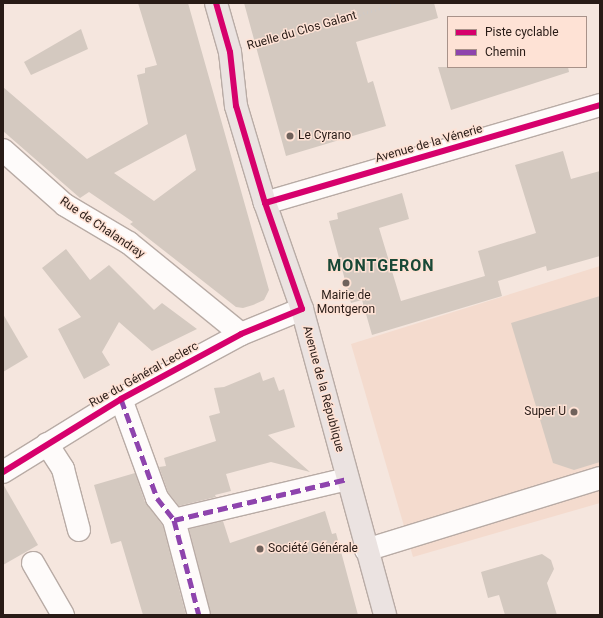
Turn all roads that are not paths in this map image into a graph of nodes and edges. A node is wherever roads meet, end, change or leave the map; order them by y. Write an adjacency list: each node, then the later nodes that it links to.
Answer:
1 (216, 3): 4 (main road, Avenue de la République)
2 (600, 105): 4 (street, Avenue de la Vénerie)
3 (3, 150): 6 (street, Rue de Chalandray)
4 (265, 202): 5 (main road, Avenue de la République)
5 (302, 309): 6 (street, Rue du Général Leclerc); 11 (main road, Avenue de la République)
6 (241, 334): 7 (street, Rue du Général Leclerc)
7 (121, 399): 8 (street, Rue du Général Leclerc); 12 (street)
8 (47, 444): 9 (street, Rue du Général Leclerc); 13 (street)
9 (3, 472)
10 (600, 478): 14 (street)
11 (347, 479): 12 (street); 14 (main road, Avenue de la République)
12 (174, 520): 17 (street)
13 (79, 530)
14 (366, 550): 18 (main road, Avenue de la République)
15 (33, 563): 16 (street)
16 (62, 615)
17 (199, 615)
18 (385, 615)

